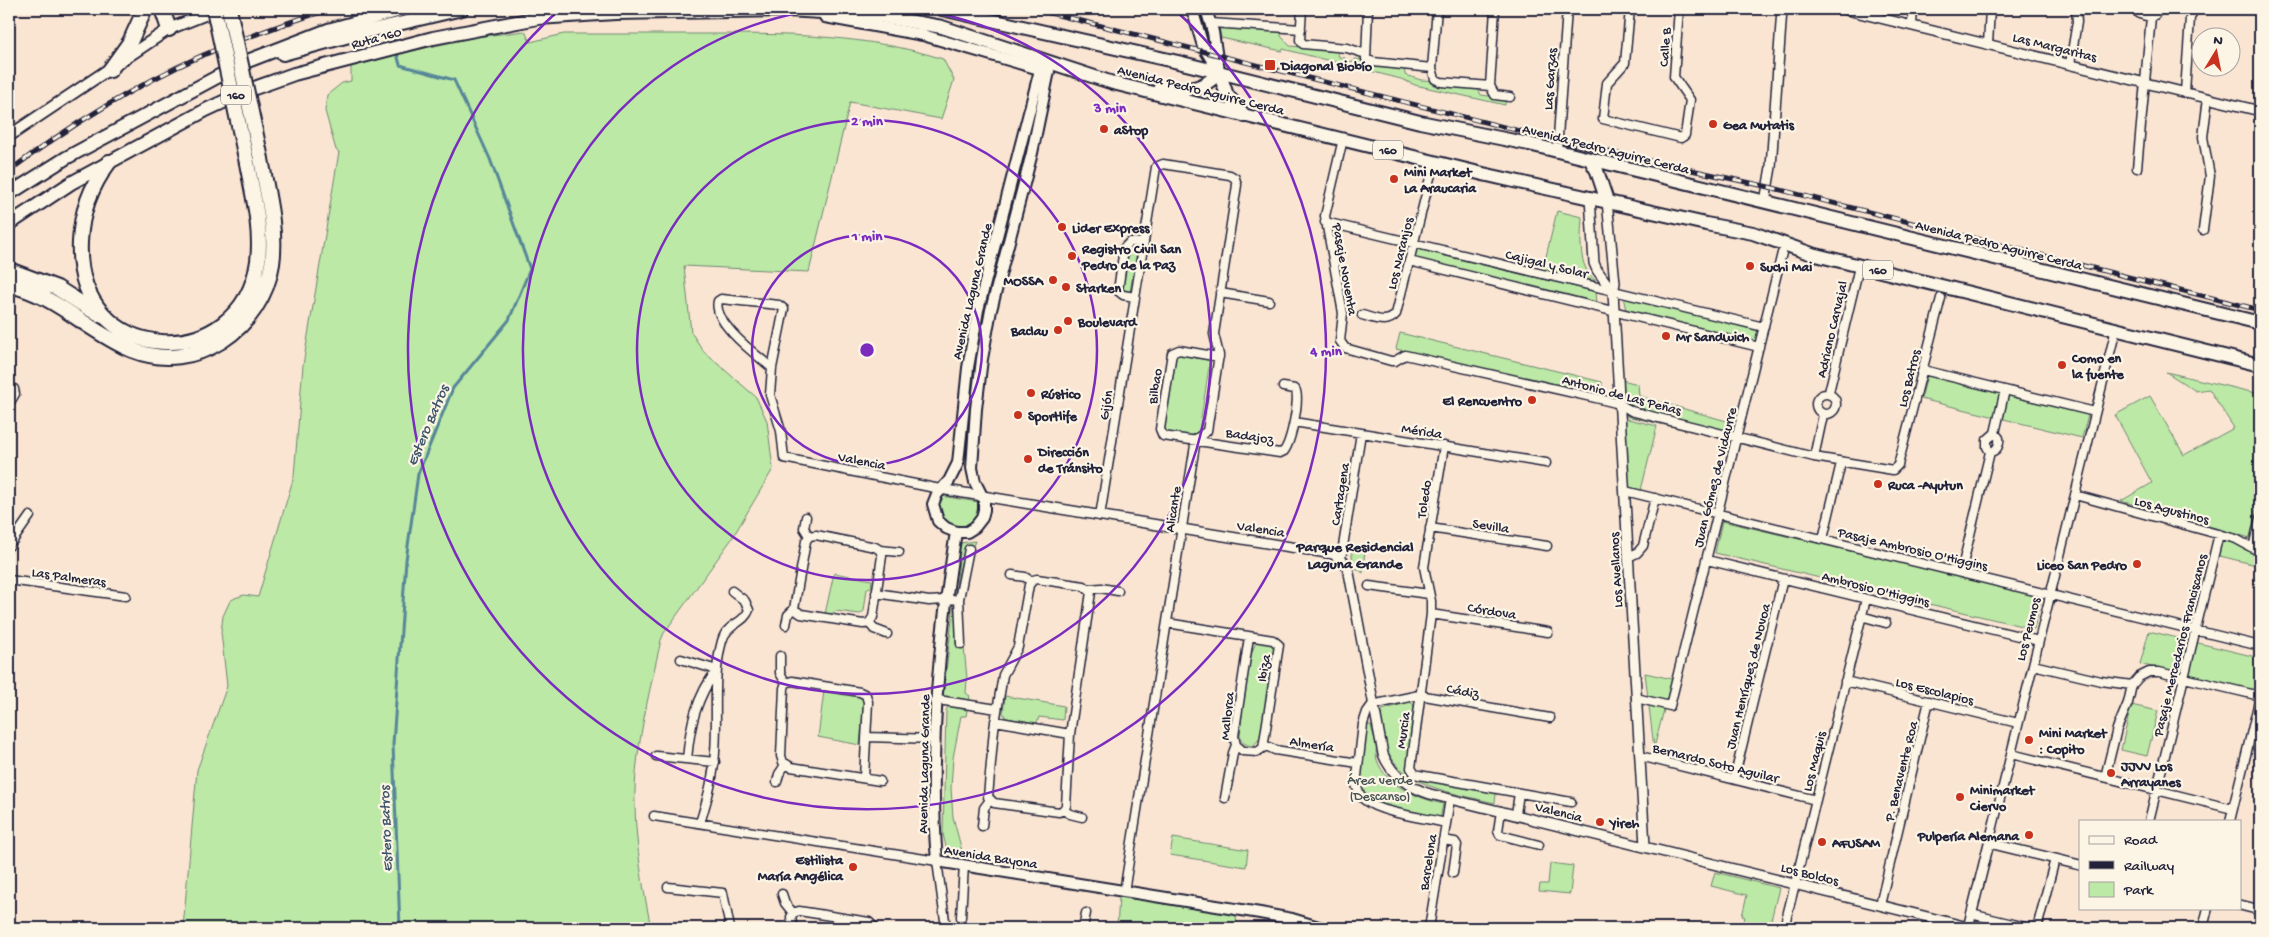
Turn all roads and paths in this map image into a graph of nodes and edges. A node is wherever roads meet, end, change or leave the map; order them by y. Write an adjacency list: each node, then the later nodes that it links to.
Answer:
1 (145, 9): 37 (highway)
2 (162, 9): 30 (highway)
3 (214, 9): 78 (highway, bridge)
4 (221, 9): 30 (main road)
5 (229, 9): 69 (highway, bridge)
6 (401, 9): 41 (highway, Ruta 160 / 160)
7 (462, 9): 41 (highway, Ruta 160 / 160)
8 (787, 9): 35 (highway, Avenida Pedro Aguirre Cerda / 160); 38 (main road, Avenida Pedro Aguirre Cerda); 52 (highway, Ruta 160 / 160)
9 (942, 9): 39 (highway, Avenida Pedro Aguirre Cerda)
10 (1192, 9): 39 (main road)
11 (1206, 9): 28 (main road)
12 (1302, 9): 31 (street)
13 (1368, 9): 33 (street)
14 (1437, 9): 36 (street)
15 (1496, 9): 42 (street)
16 (1567, 9): 50 (street, Las Garzas)
17 (1630, 9): 18 (street, Calle B)
18 (1679, 9)
19 (1782, 9): 59 (street)
20 (1843, 9): 29 (street, Las Margaritas)
21 (1913, 9): 29 (street)
22 (1990, 9): 32 (street)
23 (2076, 9): 34 (street)
24 (2135, 9): 27 (street)
25 (2158, 9): 27 (street)
26 (2194, 9): 43 (street)
27 (2151, 17): 40 (street)
28 (1211, 23): 31 (street); 39 (main road)
29 (1912, 26): 32 (street, Las Margaritas)
30 (169, 29): 37 (main road)
31 (1301, 29): 33 (street)
32 (1988, 44): 34 (street, Las Margaritas)
33 (1366, 54): 36 (street)
34 (2070, 64): 40 (street, Las Margaritas)
35 (1066, 68): 38 (main road, Avenida Pedro Aguirre Cerda); 39 (highway); 47 (highway, Avenida Pedro Aguirre Cerda / 160)
36 (1432, 68): 42 (street)
37 (110, 70): 48 (main road)
38 (1044, 70): 106 (main road, Avenida Laguna Grande); 109 (main road, Avenida Laguna Grande)
39 (1219, 72): 47 (highway); 50 (highway, Avenida Pedro Aguirre Cerda)
40 (2144, 82): 43 (street, Las Margaritas); 55 (street)
41 (205, 84): 56 (highway, Ruta 160 / 160)
42 (1490, 86): 44 (street)
43 (2185, 92): 45 (street, Las Margaritas)
44 (1510, 97)
45 (2208, 98): 46 (street, Las Margaritas); 62 (street)
46 (2260, 111)
47 (1245, 116): 49 (highway, Avenida Pedro Aguirre Cerda / 160)
48 (9, 136)
49 (1344, 139): 53 (highway, Avenida Pedro Aguirre Cerda / 160); 60 (street, Pasaje Noventa)
50 (1557, 151): 51 (highway, Avenida Pedro Aguirre Cerda)
51 (1590, 159): 58 (highway); 59 (highway, Avenida Pedro Aguirre Cerda)
52 (109, 162): 61 (highway, Ruta 160 / 160); 78 (highway)
53 (1434, 162): 57 (highway, Avenida Pedro Aguirre Cerda / 160); 64 (street, Los Naranjos)
54 (1195, 168): 63 (street, Gijón); 71 (street, Alicante)
55 (2137, 168)
56 (9, 194)
57 (1590, 197): 58 (highway, Avenida Pedro Aguirre Cerda / 160); 70 (street)
58 (1607, 201): 70 (street, Los Avellanos); 84 (highway, Avenida Pedro Aguirre Cerda / 160)
59 (1765, 202): 77 (highway, Avenida Pedro Aguirre Cerda)
60 (1325, 222): 64 (street, Cajigal y Solar); 81 (street, Pasaje Noventa)
61 (9, 224)
62 (2203, 230)
63 (1143, 243): 72 (street, Gijón); 72 (street)
64 (1414, 243): 66 (street, Los Naranjos); 70 (street, Cajigal y Solar)
65 (1782, 253): 79 (street, Juan Gómez de Vidaurre)
66 (1409, 262): 75 (street); 76 (street, Los Naranjos)
67 (9, 270): 78 (highway)
68 (1858, 271): 90 (street, Adriano Carvajal)
69 (9, 285)
70 (1613, 292): 75 (street, Los Avellanos); 79 (street, Cajigal y Solar)
71 (1220, 293): 74 (street); 83 (street, Alicante)
72 (1135, 298): 114 (street, Gijón)
73 (1941, 298): 86 (street, Los Batros)
74 (1269, 301)
75 (1614, 312): 82 (street); 92 (street, Los Avellanos)
76 (1362, 315)
77 (2260, 323)
78 (115, 326)
79 (1764, 328): 82 (street, Juan Gómez de Vidaurre)
80 (2114, 337): 93 (street, Los Peumos)
81 (1341, 344): 92 (street, Antonio de Las Peñas)
82 (1759, 346): 98 (street, Juan Gómez de Vidaurre)
83 (1219, 357): 99 (street, Alicante); 99 (street, Bilbao)
84 (2260, 365)
85 (772, 368): 85 (street); 106 (street, Valencia)
86 (1923, 370): 89 (street); 105 (street, Los Batros)
87 (9, 386): 91 (street)
88 (1283, 387): 95 (street, Badajoz)
89 (2005, 390): 93 (street); 97 (street)
90 (1829, 392): 94 (street, Adriano Carvajal); 94 (street, Adriano Carvajal)
91 (9, 404)
92 (1620, 404): 98 (street, Antonio de Las Peñas); 107 (street, Los Avellanos)
93 (2095, 412): 108 (street, Los Peumos)
94 (1824, 415): 102 (street, Adriano Carvajal)
95 (1294, 422): 96 (street, Mérida); 99 (street, Badajoz)
96 (1361, 433): 100 (street, Mérida); 129 (street, Cartagena)
97 (1995, 433): 101 (street); 101 (street)
98 (1737, 438): 102 (street, Antonio de Las Peñas); 111 (street, Juan Gómez de Vidaurre)
99 (1196, 439): 117 (street, Alicante)
100 (1444, 446): 103 (street, Mérida); 116 (street, Toledo)
101 (1990, 452): 131 (street)
102 (1814, 457): 104 (street, Antonio de Las Peñas)
103 (1546, 463)
104 (1841, 463): 105 (street, Antonio de Las Peñas); 121 (street)
105 (1898, 465)
106 (940, 489): 109 (street, Valencia); 118 (main road, Avenida Laguna Grande)
107 (1625, 491): 110 (street, Pasaje Ambrosio O'Higgins); 128 (street, Los Avellanos)
108 (2075, 495): 119 (street, Los Agustinos); 142 (street, Los Peumos)
109 (982, 497): 114 (street, Valencia); 118 (main road, Avenida Laguna Grande)
110 (1654, 498): 111 (street, Pasaje Ambrosio O'Higgins); 128 (street)
111 (1718, 514): 121 (street, Pasaje Ambrosio O'Higgins); 130 (street, Juan Gómez de Vidaurre)
112 (30, 516): 122 (street)
113 (806, 516): 120 (street)
114 (1100, 516): 117 (street, Valencia)
115 (2260, 518): 126 (street)
116 (1430, 528): 123 (street, Sevilla); 141 (street, Toledo)
117 (1181, 529): 129 (street, Valencia); 151 (street, Alicante)
118 (956, 532): 146 (main road, Avenida Laguna Grande)
119 (2219, 534): 126 (street, Los Agustinos); 154 (street, Pasaje Mercedarios Franciscanos)
120 (809, 536): 125 (street); 147 (street)
121 (1823, 539): 131 (street, Pasaje Ambrosio O'Higgins)
122 (9, 546)
123 (1547, 546)
124 (969, 549): 144 (street)
125 (880, 550): 127 (street); 140 (street)
126 (2257, 550)
127 (899, 552)
128 (1628, 556): 171 (street, Los Avellanos)
129 (1341, 559): 174 (street, Valencia)
130 (1707, 560): 133 (street, Ambrosio O'Higgins); 171 (street, Juan Gómez de Vidaurre)
131 (1961, 572): 142 (street, Pasaje Ambrosio O'Higgins)
132 (1012, 575): 135 (street)
133 (1784, 579): 145 (street, Ambrosio O'Higgins); 193 (street, Juan Henríquez de Novoa)
134 (9, 581): 143 (street, Las Palmeras)
135 (1031, 581): 137 (street); 175 (street)
136 (1369, 586): 141 (street)
137 (1090, 589): 139 (street); 179 (street)
138 (732, 591): 164 (street)
139 (1118, 591)
140 (876, 593): 146 (street); 150 (street)
141 (1429, 594): 148 (street, Toledo)
142 (2050, 594): 154 (street, Pasaje Ambrosio O'Higgins); 158 (street, Los Peumos)
143 (126, 596)
144 (959, 599): 146 (street); 159 (street)
145 (1866, 599): 149 (street, Los Maquis); 158 (street, Ambrosio O'Higgins)
146 (946, 600): 172 (main road, Avenida Laguna Grande)
147 (794, 609): 150 (street); 153 (street)
148 (1432, 614): 155 (street, Córdova); 169 (street, Murcia)
149 (1861, 616): 152 (street); 166 (street, Los Maquis)
150 (869, 623): 156 (street)
151 (1166, 623): 157 (street, Ibiza); 225 (street, Alicante)
152 (1886, 623)
153 (786, 625)
154 (2196, 630): 160 (street); 165 (street, Pasaje Mercedarios Franciscanos)
155 (1548, 632)
156 (887, 634)
157 (1249, 636): 182 (street, Ibiza); 183 (street, Mallorca)
158 (2039, 642): 163 (street, Los Peumos)
159 (961, 644)
160 (2260, 646)
161 (780, 656): 167 (street)
162 (681, 659): 164 (street)
163 (2033, 665): 168 (street); 178 (street, Los Peumos)
164 (717, 670): 187 (street); 188 (street)
165 (2184, 677): 168 (street); 170 (street); 196 (street, Pasaje Mercedarios Franciscanos)
166 (1846, 681): 173 (street, Los Escolapios); 201 (street, Los Maquis)
167 (786, 683): 180 (street); 190 (street)
168 (2132, 685): 191 (street)
169 (1419, 694): 174 (street, Cádiz); 176 (street, Cádiz); 197 (street, Murcia)
170 (2260, 696): 203 (street)
171 (1636, 698): 186 (street, Los Avellanos)
172 (938, 700): 175 (street); 181 (main road, Avenida Laguna Grande)
173 (1929, 702): 178 (street, Los Escolapios); 227 (street, P. Benavente Roa)
174 (1372, 706): 189 (street); 199 (street, Valencia)
175 (997, 708): 177 (street)
176 (1550, 718)
177 (995, 721): 179 (street); 200 (street)
178 (2018, 723): 184 (street, Los Peumos)
179 (1070, 734): 204 (street)
180 (866, 736): 181 (street); 192 (street)
181 (935, 740): 219 (main road, Avenida Laguna Grande)
182 (1264, 745): 183 (street); 189 (street, Almería)
183 (1236, 746): 198 (street, Mallorca)
184 (2011, 754): 191 (street); 215 (street, Los Peumos)
185 (656, 756): 187 (street)
186 (1640, 756): 193 (street, Bernardo Soto Aguilar); 217 (street, Los Avellanos)
187 (687, 759): 188 (street)
188 (715, 762): 211 (street)
189 (1358, 763): 212 (street)
190 (785, 765): 192 (street); 195 (street)
191 (2104, 777): 196 (street)
192 (864, 778): 194 (street)
193 (1734, 780): 201 (street, Bernardo Soto Aguilar)
194 (880, 781)
195 (777, 782)
196 (2156, 790): 203 (street); 209 (street, Pasaje Mercedarios Franciscanos)
197 (1519, 793): 202 (street, Murcia); 206 (street)
198 (1225, 798)
199 (1450, 799): 205 (street, Valencia); 212 (street, Barcelona)
200 (990, 800): 204 (street); 213 (street)
201 (1816, 800): 223 (street, Los Maquis)
202 (1571, 802)
203 (2233, 809): 210 (street)
204 (1063, 810): 208 (street)
205 (1501, 811): 206 (street, Valencia); 216 (street)
206 (1516, 814): 217 (street, Valencia)
207 (654, 816): 211 (street, Avenida Bayona)
208 (1082, 817)
209 (2149, 820)
210 (2230, 820)
211 (700, 823): 219 (street, Avenida Bayona)
212 (1446, 823): 214 (street, Barcelona)
213 (982, 826)
214 (1443, 840): 222 (street); 241 (street, Barcelona)
215 (1989, 843): 218 (street); 233 (street, Los Peumos)
216 (1539, 845)
217 (1645, 846): 223 (street, Los Boldos)
218 (2055, 859): 221 (street); 245 (street)
219 (937, 861): 220 (main road, Avenida Bayona); 238 (street, Avenida Laguna Grande)
220 (964, 865): 225 (main road, Avenida Bayona); 234 (street)
221 (2079, 865)
222 (1453, 873)
223 (1796, 884): 227 (street, Los Boldos); 242 (street, Los Maquis)
224 (668, 887): 235 (street)
225 (1124, 892): 240 (main road, Avenida Bayona)
226 (782, 894): 231 (street)
227 (1880, 905): 243 (street, Los Boldos)
228 (2242, 906): 230 (street)
229 (2208, 910): 246 (street)
230 (2260, 910)
231 (793, 913): 236 (street); 237 (street)
232 (1086, 913): 239 (street)
233 (1971, 914): 243 (street, Los Peumos); 244 (street)
234 (961, 917)
235 (730, 928)
236 (793, 928)
237 (875, 928)
238 (946, 928)
239 (1083, 928)
240 (1322, 928)
241 (1428, 928)
242 (1784, 928)
243 (1968, 928)
244 (2029, 928)
245 (2037, 928)
246 (2203, 928)

